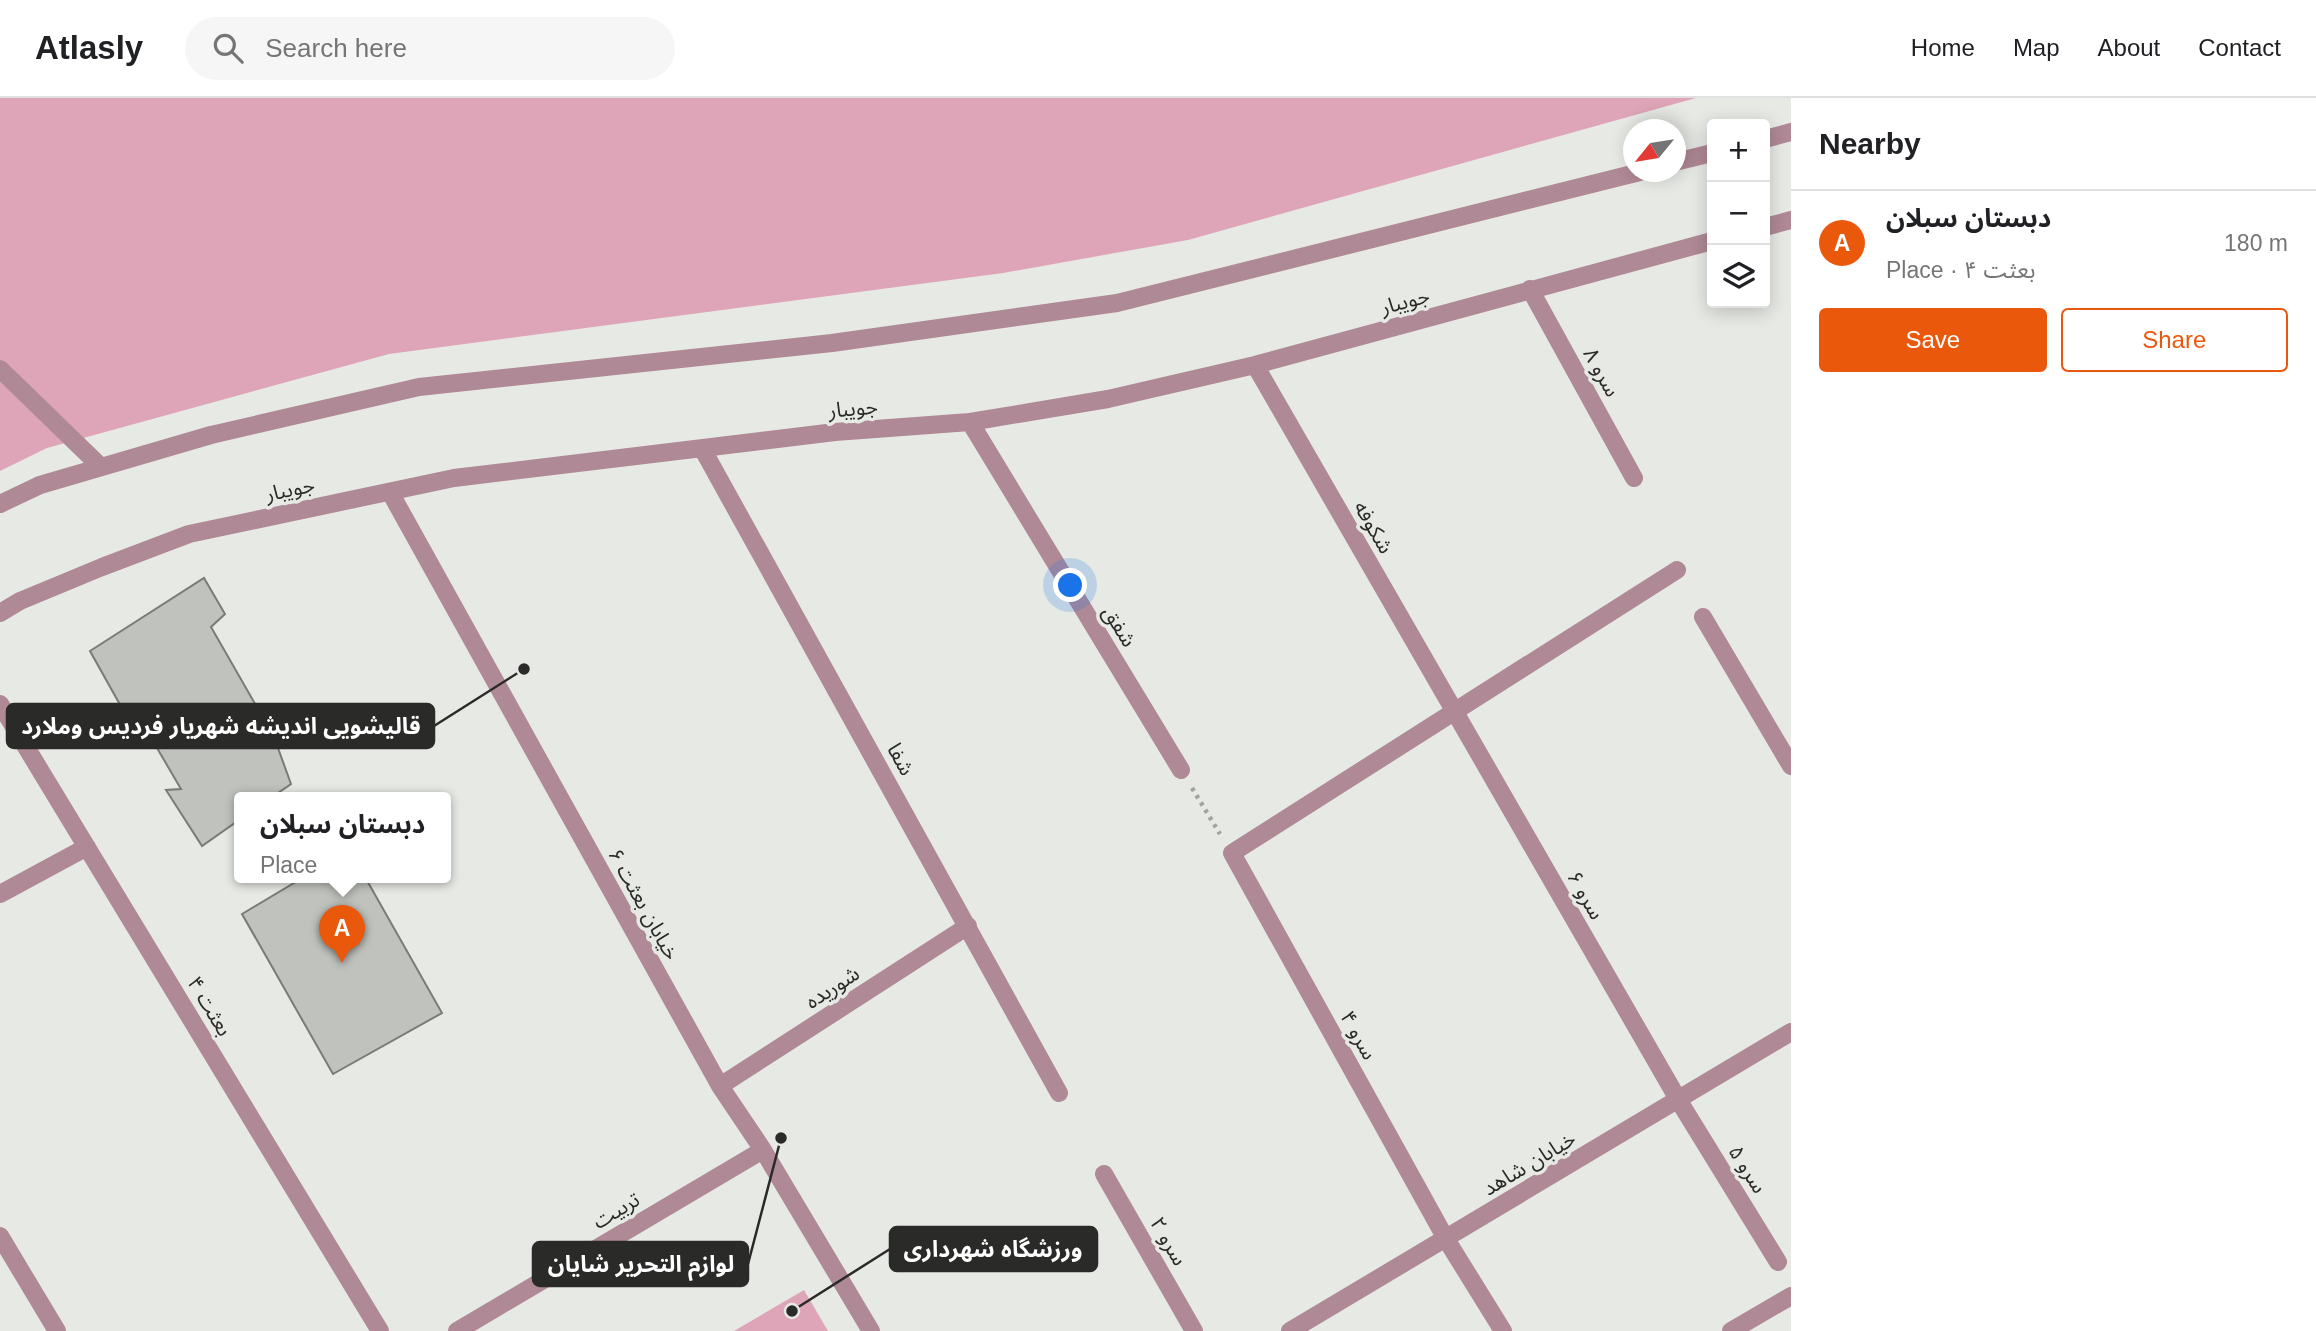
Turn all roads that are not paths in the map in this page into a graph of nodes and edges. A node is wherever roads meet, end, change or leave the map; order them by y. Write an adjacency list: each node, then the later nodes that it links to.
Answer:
1 (1791, 132): 2 (street)
2 (1770, 138)
3 (1707, 154): 4 (street)
4 (1686, 159)
5 (1623, 176): 14 (street)
6 (1789, 223): 7 (street)
7 (1770, 226)
8 (1707, 242): 9 (street, جویبار)
9 (1530, 289): 10 (street, جویبار); 15 (street, سرو ۸)
10 (1255, 365): 12 (street, جویبار); 22 (street, شکوفه)
11 (0, 369): 14 (street)
12 (970, 422): 13 (street, جویبار); 24 (street, شفق)
13 (702, 448): 16 (street, جویبار); 27 (street, شفا)
14 (101, 467): 17 (street)
15 (1634, 478)
16 (390, 492): 19 (street, جویبار); 29 (street, خیابان بعثت ۶)
17 (0, 504)
18 (1676, 570): 22 (street)
19 (0, 612)
20 (1703, 617): 23 (street)
21 (0, 704): 25 (street, بعثت ۴)
22 (1455, 712): 31 (street, سرو ۶); 35 (street, سرو ۴)
23 (1791, 766)
24 (1181, 770)
25 (87, 847): 26 (street); 39 (street, بعثت ۴)
26 (0, 894)
27 (968, 926): 29 (street, شوریده); 30 (street, شفا)
28 (1791, 1032): 31 (street, خیابان شاهد)
29 (720, 1086): 32 (street, خیابان بعثت ۶)
30 (1059, 1093)
31 (1679, 1101): 35 (street, خیابان شاهد); 36 (street, سرو ۵)
32 (763, 1150): 40 (street, تربیت); 41 (street, خیابان بعثت ۶)
33 (1104, 1174): 42 (street, سرو ۲)
34 (0, 1236): 38 (street)
35 (1446, 1239): 43 (street, خیابان شاهد); 44 (street, سرو ۴)
36 (1778, 1262)
37 (1791, 1296): 45 (street)
38 (57, 1331)
39 (380, 1331)
40 (457, 1331)
41 (871, 1331)
42 (1194, 1331)
43 (1290, 1331)
44 (1503, 1331)
45 (1731, 1331)

